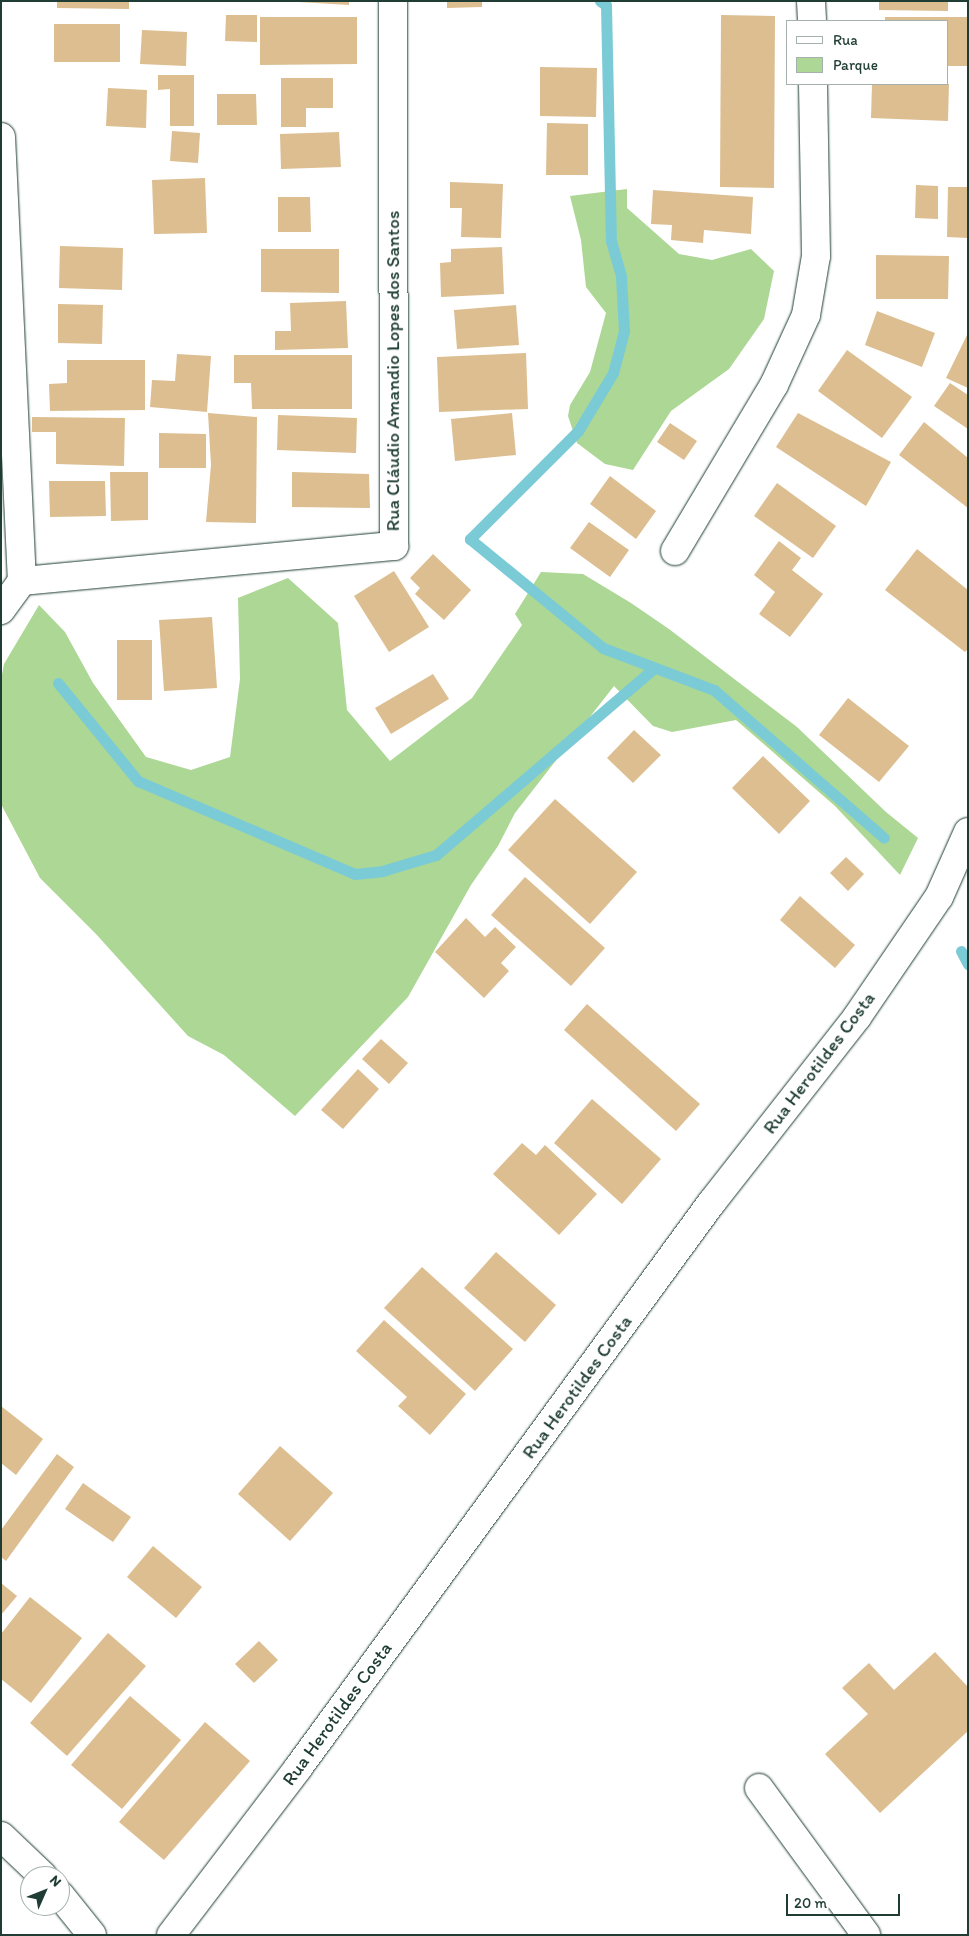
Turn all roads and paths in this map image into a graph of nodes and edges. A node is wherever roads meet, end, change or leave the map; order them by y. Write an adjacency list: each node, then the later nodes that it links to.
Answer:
1 (393, 1): 7 (street, Rua Cláudio Amandio Lopes dos Santos)
2 (811, 1): 3 (street)
3 (812, 20)
4 (813, 85): 6 (street)
5 (1, 137): 7 (street)
6 (675, 551)
7 (22, 581): 8 (street)
8 (1, 610)
9 (968, 832): 15 (street, Rua Herotildes Costa)
10 (759, 1788): 16 (street)
11 (1, 1836): 12 (street)
12 (32, 1866)
13 (70, 1908): 14 (street)
14 (92, 1935)
15 (171, 1935)
16 (866, 1935)

